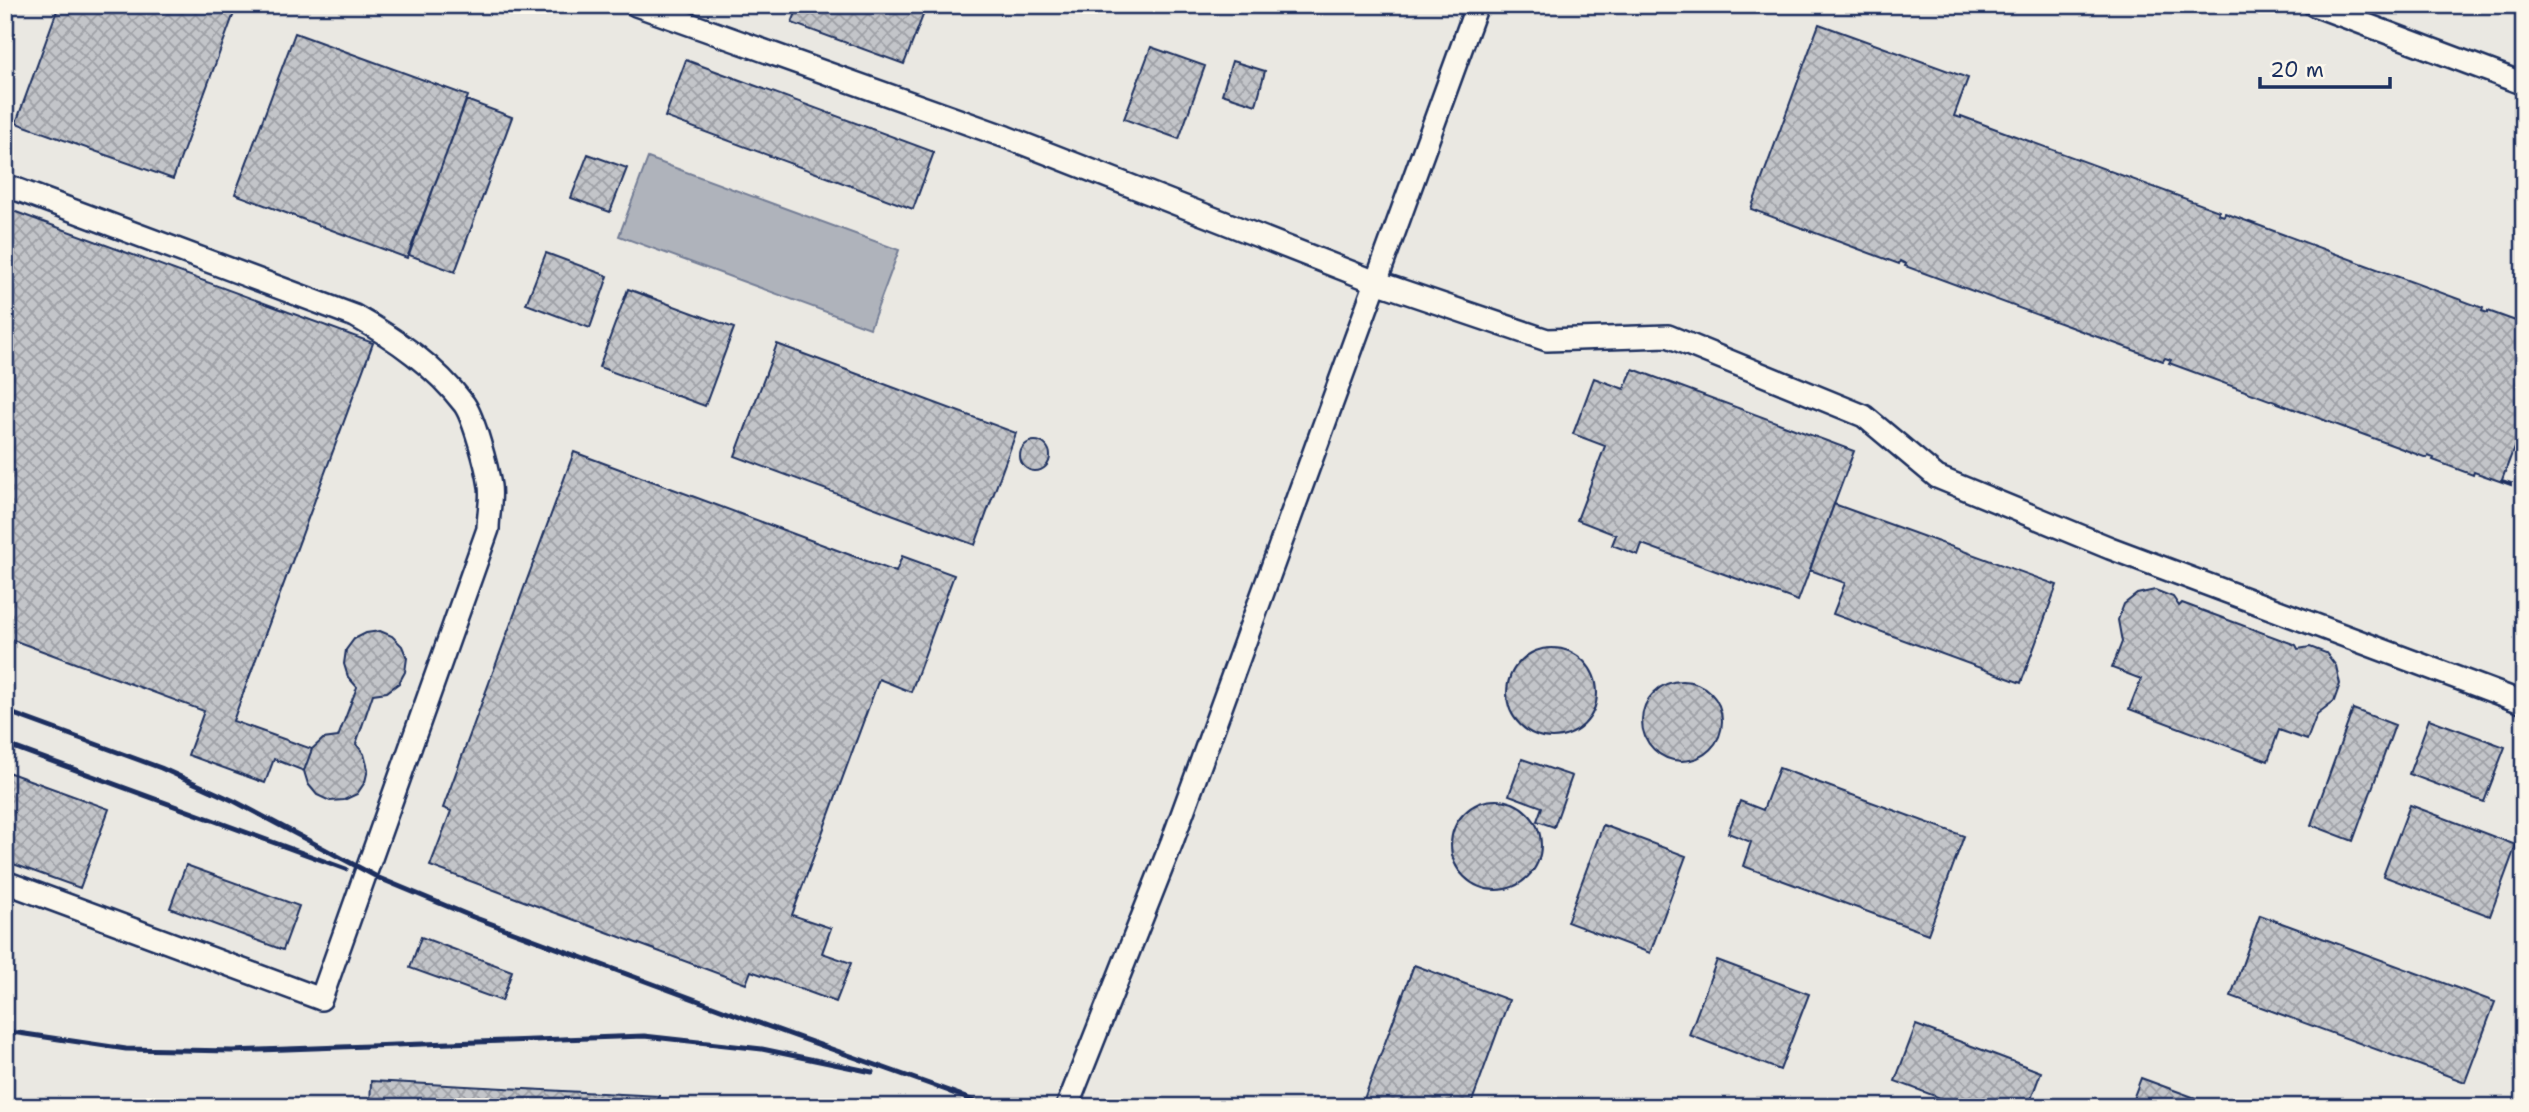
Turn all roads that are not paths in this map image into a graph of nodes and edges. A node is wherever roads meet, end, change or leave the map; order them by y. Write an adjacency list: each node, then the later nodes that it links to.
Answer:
1 (636, 5): 6 (lane)
2 (1477, 5): 6 (lane)
3 (2314, 5): 4 (lane)
4 (2524, 84)
5 (5, 185): 8 (lane)
6 (1376, 282): 7 (lane); 9 (lane)
7 (2524, 703)
8 (5, 882)
9 (1067, 1107)

